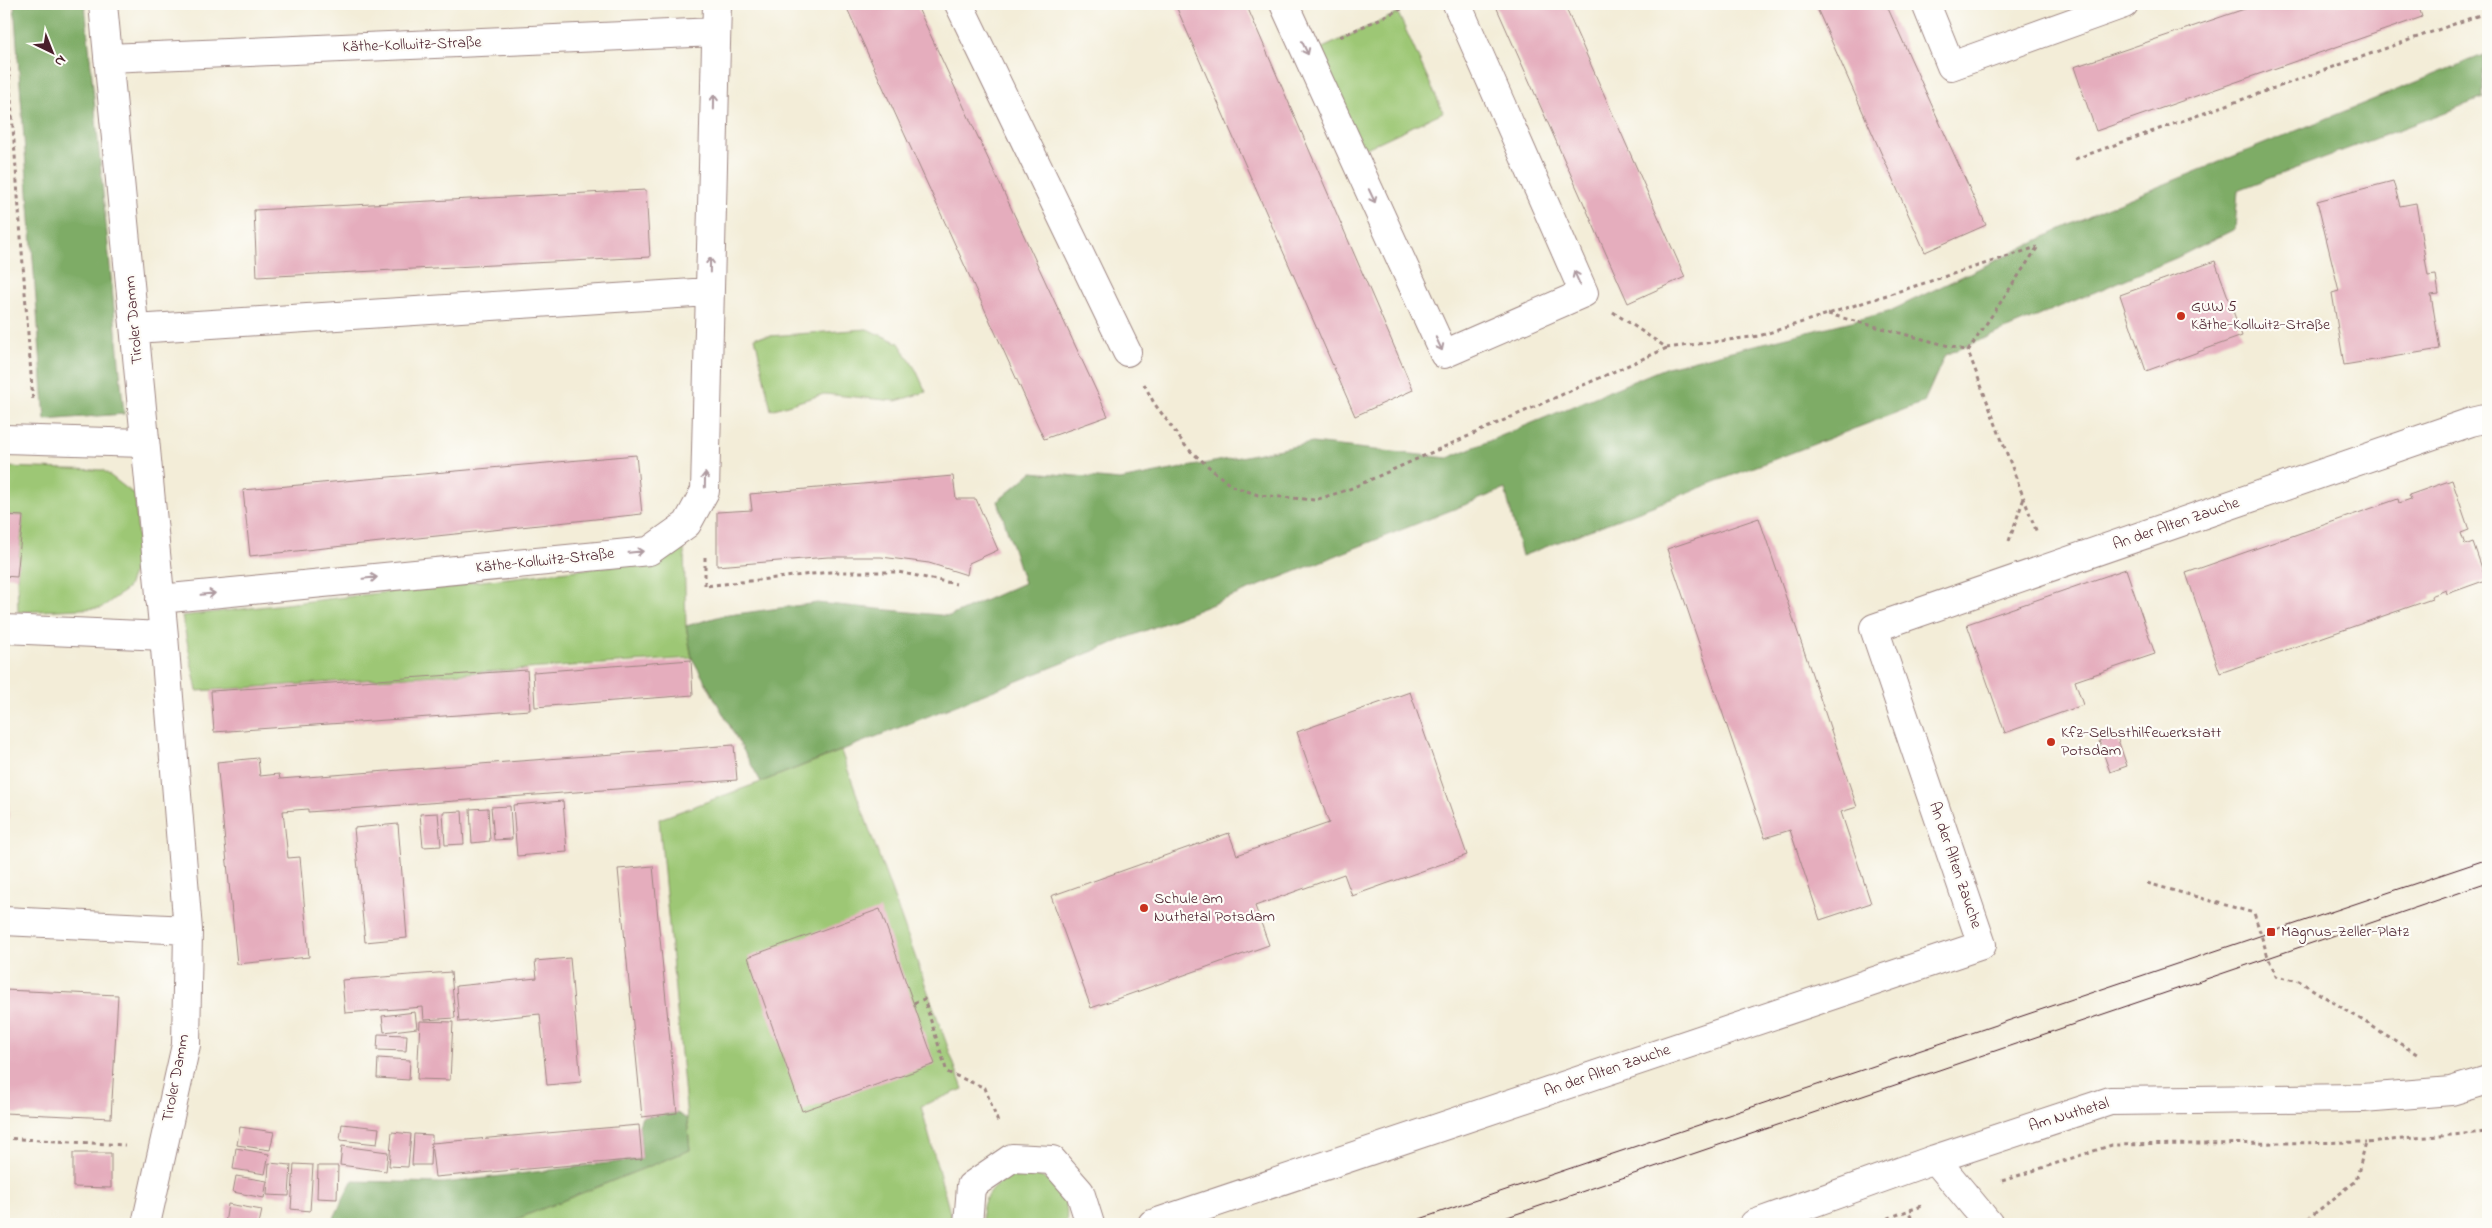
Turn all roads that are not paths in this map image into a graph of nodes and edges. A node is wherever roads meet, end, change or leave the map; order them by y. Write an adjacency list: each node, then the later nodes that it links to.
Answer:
1 (103, 4): 9 (street, Tiroler Damm)
2 (717, 4): 8 (street, Käthe-Kollwitz-Straße)
3 (959, 4): 12 (street)
4 (1284, 4): 5 (street, one-way to 5)
5 (1457, 4)
6 (1926, 4): 7 (street)
7 (2124, 4)
8 (716, 32): 9 (street, Käthe-Kollwitz-Straße); 10 (street, Käthe-Kollwitz-Straße, one-way to 8)
9 (108, 58): 11 (street, Tiroler Damm)
10 (709, 292): 11 (street); 16 (street, Käthe-Kollwitz-Straße, one-way to 10)
11 (135, 329): 15 (street, Tiroler Damm)
12 (1127, 352)
13 (2488, 418): 26 (street, An der Alten Zauche)
14 (4, 439): 15 (street)
15 (144, 443): 16 (street, Tiroler Damm)
16 (160, 599): 18 (street, Tiroler Damm)
17 (4, 628): 18 (street)
18 (164, 636): 20 (street, Tiroler Damm)
19 (4, 920): 20 (street)
20 (188, 930): 23 (street, Tiroler Damm)
21 (2488, 1080): 22 (street, Am Nuthetal)
22 (1935, 1159): 27 (street, Am Nuthetal); 28 (street)
23 (146, 1224)
24 (968, 1224): 25 (street)
25 (1090, 1224)
26 (1152, 1224)
27 (1754, 1224)
28 (1989, 1224)

